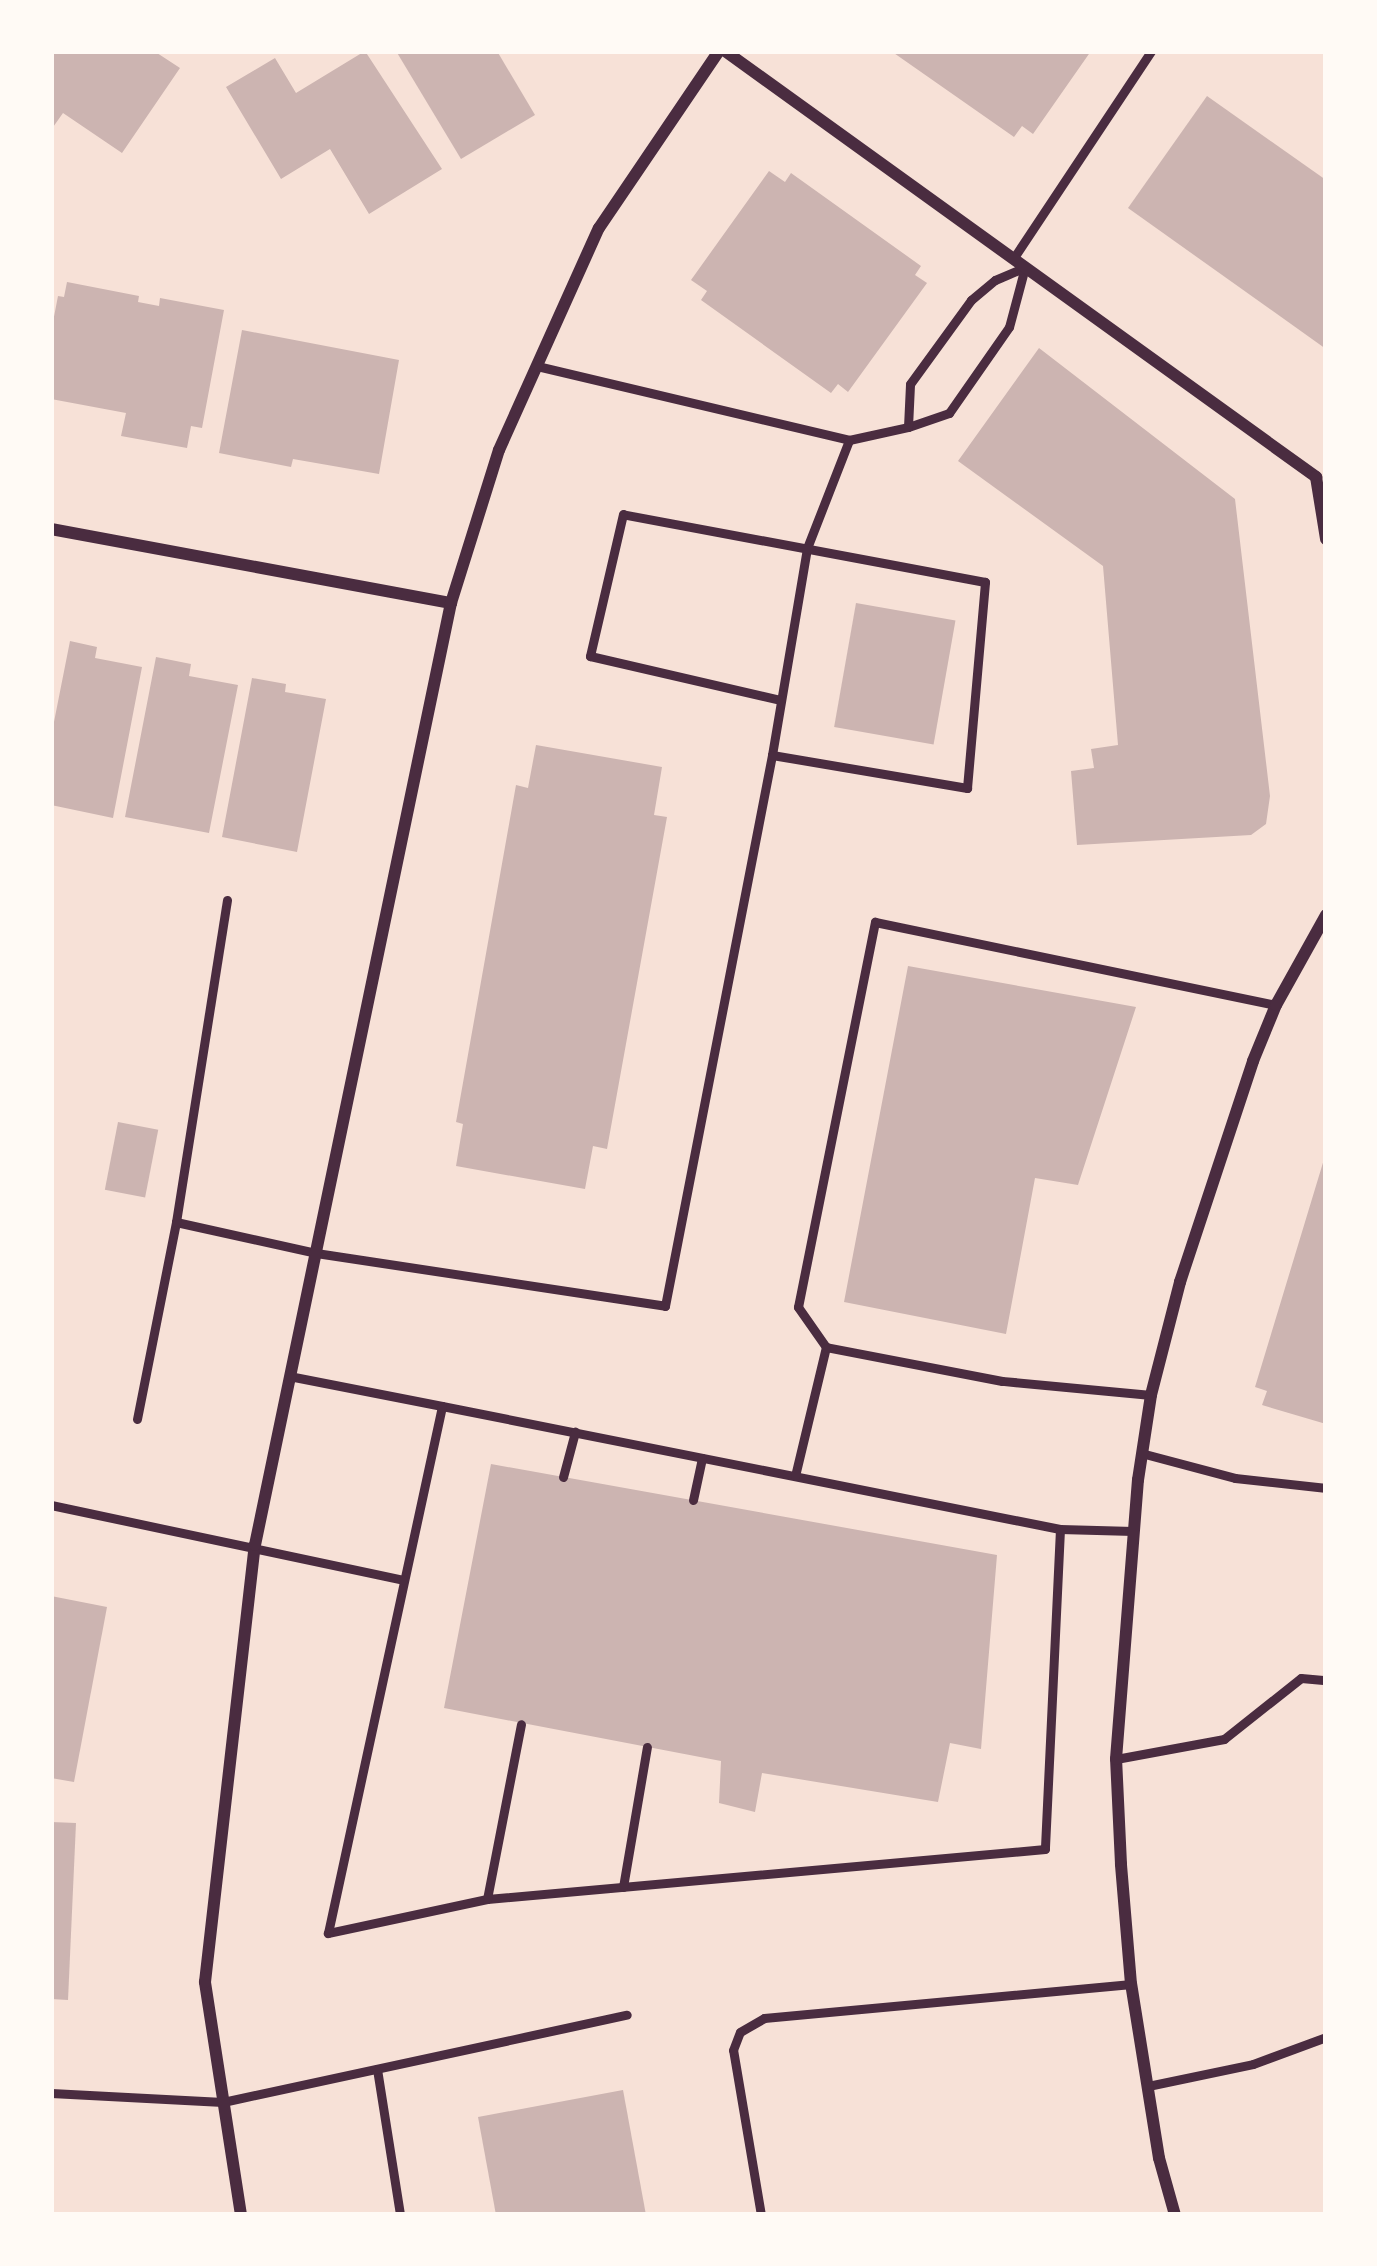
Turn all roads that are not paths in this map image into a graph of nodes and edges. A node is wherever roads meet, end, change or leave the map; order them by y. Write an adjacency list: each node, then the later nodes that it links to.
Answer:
1 (722, 51): 3 (street); 4 (street)
2 (1151, 51): 3 (lane)
3 (1019, 263): 5 (lane); 5 (lane); 7 (street)
4 (537, 366): 6 (lane); 11 (street)
5 (908, 427): 6 (lane)
6 (849, 440): 10 (lane)
7 (1321, 474): 9 (street)
8 (51, 529): 11 (street)
9 (1326, 538)
10 (807, 548): 12 (lane); 12 (lane); 13 (lane)
11 (451, 603): 18 (street)
12 (782, 700): 13 (lane)
13 (772, 755): 18 (lane)
14 (227, 900): 17 (lane)
15 (1326, 915): 16 (street)
16 (1276, 1005): 19 (lane); 21 (street)
17 (176, 1222): 18 (lane); 23 (lane)
18 (316, 1253): 20 (street)
19 (826, 1347): 21 (lane); 27 (lane)
20 (290, 1376): 22 (lane); 34 (street)
21 (1151, 1394): 25 (street)
22 (442, 1406): 24 (lane); 35 (lane)
23 (137, 1418)
24 (575, 1432): 26 (lane); 28 (lane)
25 (1142, 1453): 29 (lane); 33 (street)
26 (702, 1458): 27 (lane); 30 (lane)
27 (795, 1476): 32 (lane)
28 (563, 1477)
29 (1326, 1488)
30 (693, 1500)
31 (51, 1505): 34 (lane)
32 (1060, 1529): 33 (lane); 40 (lane)
33 (1133, 1532): 39 (street)
34 (255, 1545): 35 (lane); 48 (street)
35 (404, 1580): 41 (lane)
36 (1326, 1680): 39 (lane)
37 (521, 1724): 41 (lane)
38 (647, 1747): 40 (lane)
39 (1116, 1759): 42 (street)
40 (623, 1887): 41 (lane)
41 (487, 1899)
42 (1131, 1984): 46 (street); 51 (lane)
43 (627, 2014): 45 (lane)
44 (1326, 2037): 46 (lane)
45 (377, 2068): 48 (lane); 50 (lane)
46 (1148, 2086): 52 (street)
47 (51, 2093): 48 (lane)
48 (224, 2102): 49 (street)
49 (241, 2215)
50 (400, 2215)
51 (761, 2215)
52 (1175, 2215)

